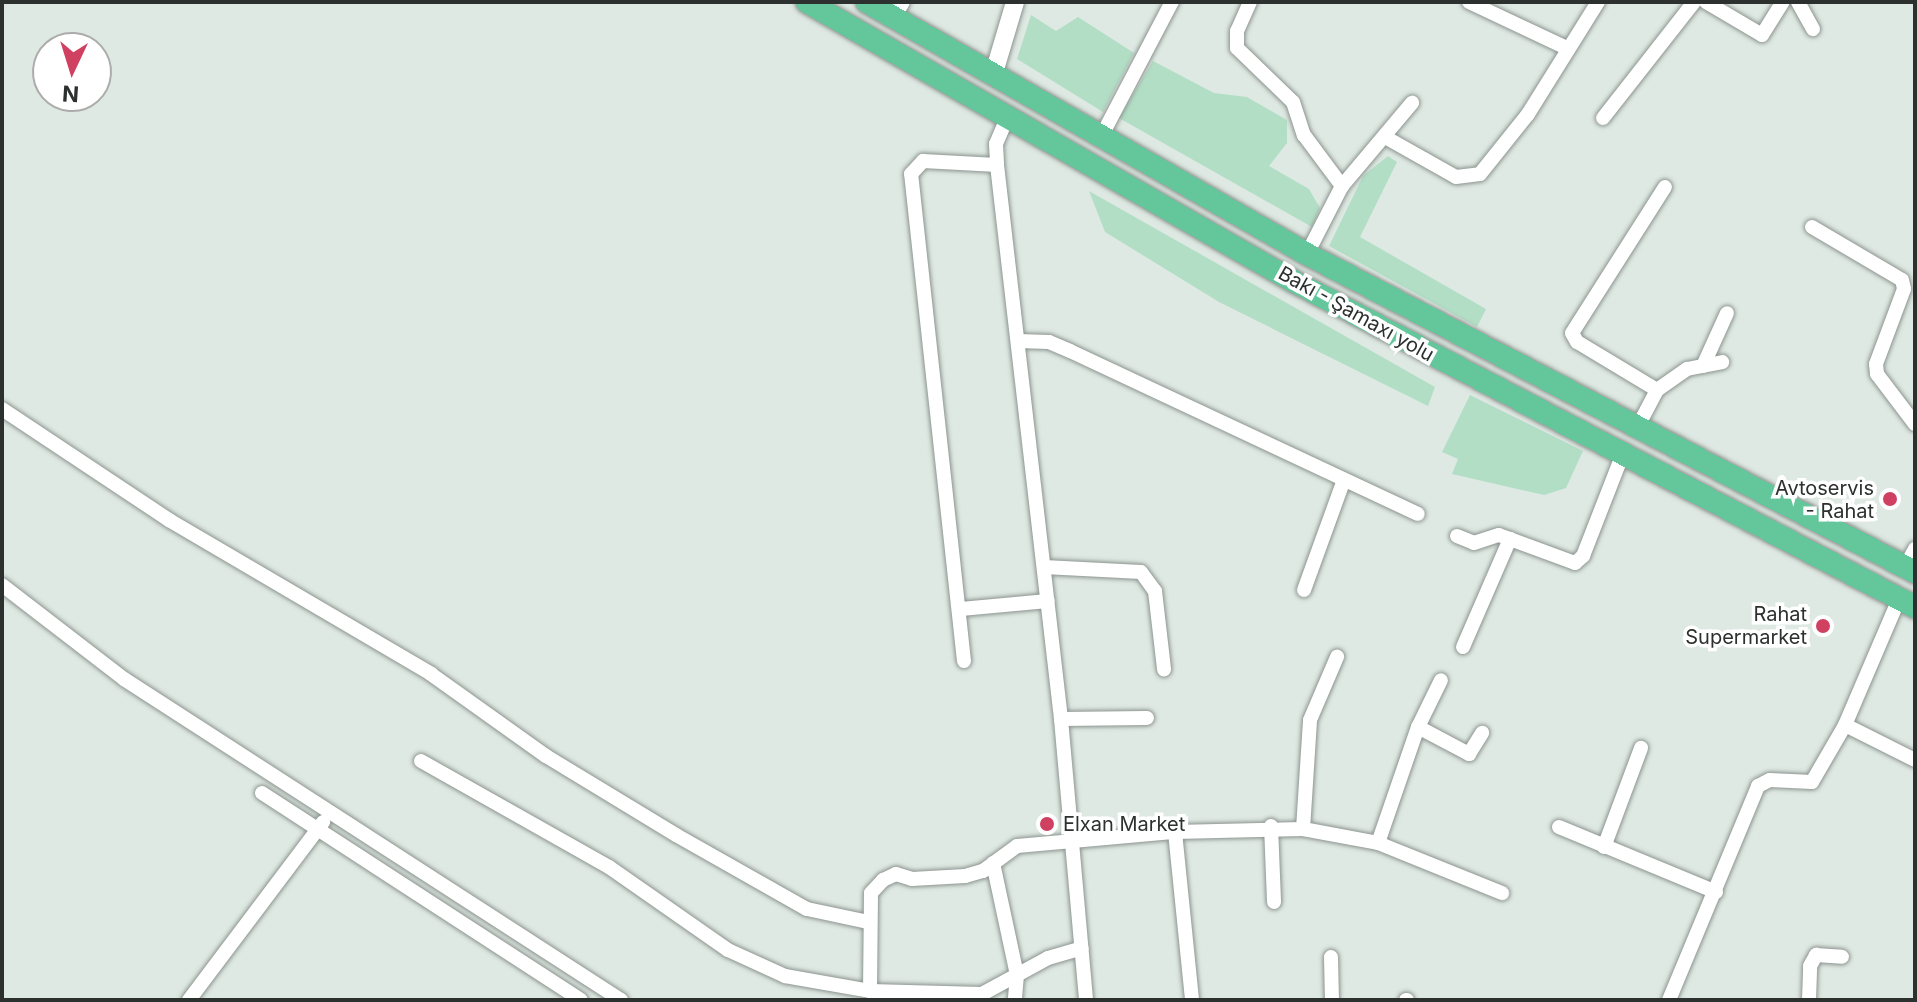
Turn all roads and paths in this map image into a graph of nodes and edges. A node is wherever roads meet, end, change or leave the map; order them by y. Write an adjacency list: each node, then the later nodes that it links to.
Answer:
1 (807, 2): 17 (highway, Bakı - Şamaxı yolu)
2 (867, 2): 12 (highway, Bakı - Şamaxı yolu)
3 (1015, 2): 15 (street)
4 (1172, 2): 19 (street)
5 (1250, 2): 22 (street)
6 (1469, 2): 14 (street)
7 (1598, 2): 14 (street)
8 (1694, 2): 18 (street)
9 (1706, 2): 10 (street)
10 (1783, 2)
11 (1798, 2): 13 (street)
12 (899, 10): 15 (highway, Bakı - Şamaxı yolu)
13 (1813, 29)
14 (1569, 49): 20 (street)
15 (993, 76): 19 (highway, Bakı - Şamaxı yolu)
16 (1412, 103): 20 (street)
17 (1007, 118): 21 (street); 34 (highway, Bakı - Şamaxı yolu)
18 (1603, 118)
19 (1101, 137): 25 (highway, Bakı - Şamaxı yolu)
20 (1385, 137): 22 (street)
21 (997, 165): 27 (street); 45 (street)
22 (1342, 186): 25 (street)
23 (1665, 187): 30 (street)
24 (1812, 227): 32 (street)
25 (1307, 254): 33 (highway, Bakı - Şamaxı yolu)
26 (1727, 313): 29 (street)
27 (1018, 341): 35 (street); 40 (street)
28 (1722, 362): 29 (street)
29 (1703, 366): 30 (street)
30 (1657, 390): 33 (street)
31 (2, 409): 73 (street)
32 (1915, 424)
33 (1636, 430): 39 (highway, Bakı - Şamaxı yolu)
34 (1622, 456): 38 (street); 44 (highway, Bakı - Şamaxı yolu)
35 (1343, 482): 36 (street); 42 (street)
36 (1418, 514)
37 (1457, 536): 38 (street)
38 (1510, 539): 46 (street)
39 (1912, 563)
40 (1044, 567): 43 (street); 49 (street)
41 (2, 585): 60 (street)
42 (1304, 590)
43 (1048, 601): 45 (street); 52 (street)
44 (1907, 603): 53 (street)
45 (961, 609): 48 (street)
46 (1463, 647)
47 (1337, 657): 63 (street)
48 (964, 661)
49 (1164, 669)
50 (1441, 680): 54 (street)
51 (1147, 718): 52 (street)
52 (1061, 719): 66 (street)
53 (1845, 725): 57 (street); 70 (street)
54 (1418, 727): 55 (street); 67 (street)
55 (1482, 733)
56 (1641, 748): 68 (street)
57 (1915, 760)
58 (421, 761): 79 (street)
59 (262, 793): 64 (street)
60 (331, 812): 64 (street); 82 (street)
61 (1271, 826): 63 (street); 65 (street); 72 (street)
62 (1559, 827): 68 (street)
63 (1303, 829): 67 (street)
64 (318, 830): 80 (street); 81 (street)
65 (1175, 832): 66 (street); 85 (street)
66 (1072, 840): 69 (street); 74 (street)
67 (1378, 843): 71 (street)
68 (1604, 847): 70 (street)
69 (993, 863): 73 (street); 77 (street)
70 (1716, 892): 87 (street)
71 (1502, 893)
72 (1274, 902)
73 (868, 922): 78 (street)
74 (1082, 948): 77 (street); 84 (street)
75 (1331, 957): 86 (street)
76 (1842, 957): 88 (street)
77 (1017, 975): 78 (street); 83 (street)
78 (870, 991): 79 (street)
79 (843, 994)
80 (189, 1000)
81 (581, 1000)
82 (621, 1000)
83 (1015, 1000)
84 (1086, 1000)
85 (1192, 1000)
86 (1332, 1000)
87 (1669, 1000)
88 (1809, 1000)

